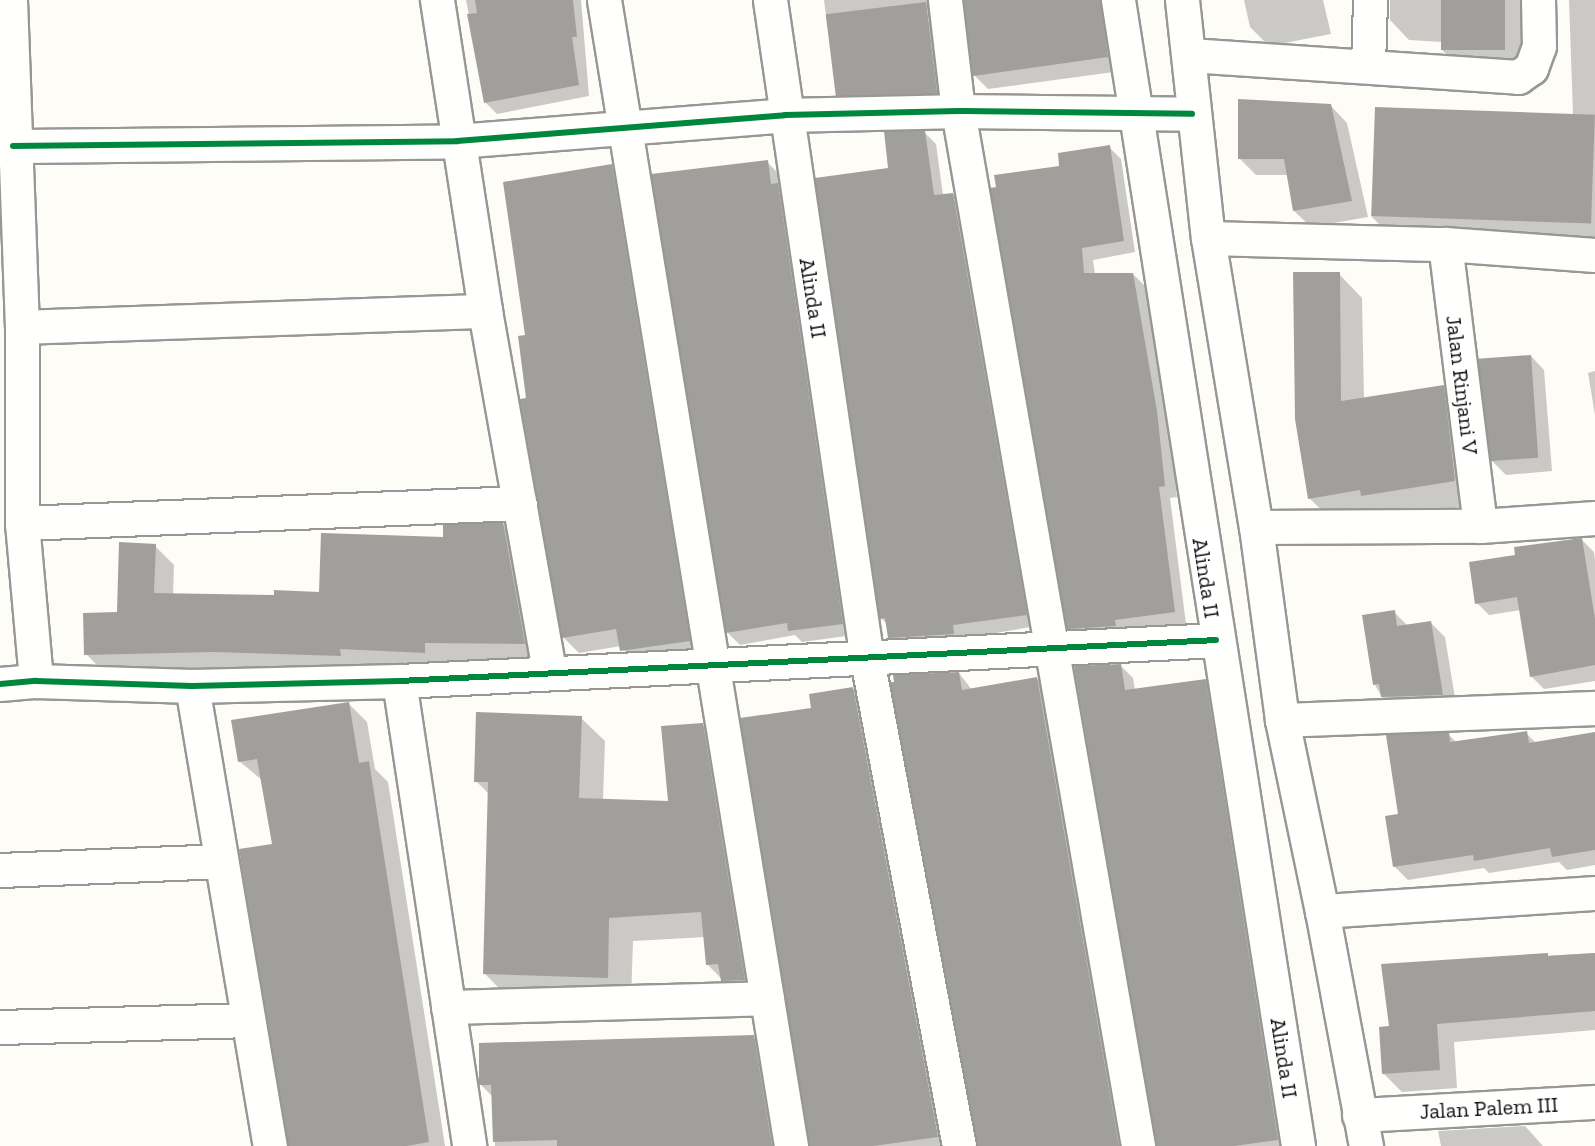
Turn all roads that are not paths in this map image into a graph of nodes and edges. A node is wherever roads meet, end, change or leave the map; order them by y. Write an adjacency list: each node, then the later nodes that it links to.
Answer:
1 (10, 0): 18 (street)
2 (437, 0): 17 (street)
3 (604, 0): 16 (street)
4 (770, 0): 14 (street, Alinda II)
5 (945, 0): 12 (street)
6 (1118, 0): 15 (street, Alinda II)
7 (1182, 0): 10 (street)
8 (1370, 0): 11 (street)
9 (1538, 0): 11 (street)
10 (1189, 56): 11 (street); 13 (street)
11 (1368, 65)
12 (958, 111): 14 (street); 15 (street); 30 (street)
13 (1192, 114): 15 (street); 19 (street)
14 (785, 115): 16 (street); 31 (street, Alinda II)
15 (1135, 116): 29 (street, Alinda II)
16 (626, 124): 17 (street); 32 (street)
17 (457, 141): 18 (street); 22 (street)
18 (13, 146): 23 (street)
19 (1208, 238): 20 (street); 28 (street)
20 (1444, 244): 21 (street); 27 (street, Jalan Rinjani V)
21 (1595, 255)
22 (485, 311): 23 (street); 24 (street)
23 (22, 327): 26 (street)
24 (520, 503): 26 (street); 33 (street)
25 (1595, 518): 27 (street)
26 (22, 523): 34 (street)
27 (1480, 526): 28 (street)
28 (1256, 527): 39 (street)
29 (1215, 640): 30 (street); 55 (street, Alinda II)
30 (1054, 646): 31 (street); 54 (street)
31 (867, 659): 32 (street); 53 (street, Alinda II)
32 (712, 667): 33 (street); 44 (street)
33 (549, 672): 35 (street)
34 (36, 681): 36 (street); 37 (street)
35 (399, 681): 37 (street); 45 (street)
36 (0, 684)
37 (192, 686): 40 (street)
38 (1595, 708): 39 (street)
39 (1282, 720): 43 (street)
40 (222, 861): 41 (street); 46 (street)
41 (0, 870)
42 (1595, 893): 43 (street)
43 (1323, 911): 49 (street)
44 (767, 998): 45 (street); 52 (street)
45 (448, 1006): 51 (street)
46 (248, 1020): 47 (street); 50 (street)
47 (0, 1027)
48 (1595, 1102): 49 (street, Jalan Palem III)
49 (1370, 1114): 56 (street)
50 (270, 1146)
51 (469, 1146)
52 (791, 1146)
53 (960, 1146)
54 (1138, 1146)
55 (1298, 1146)
56 (1366, 1146)

